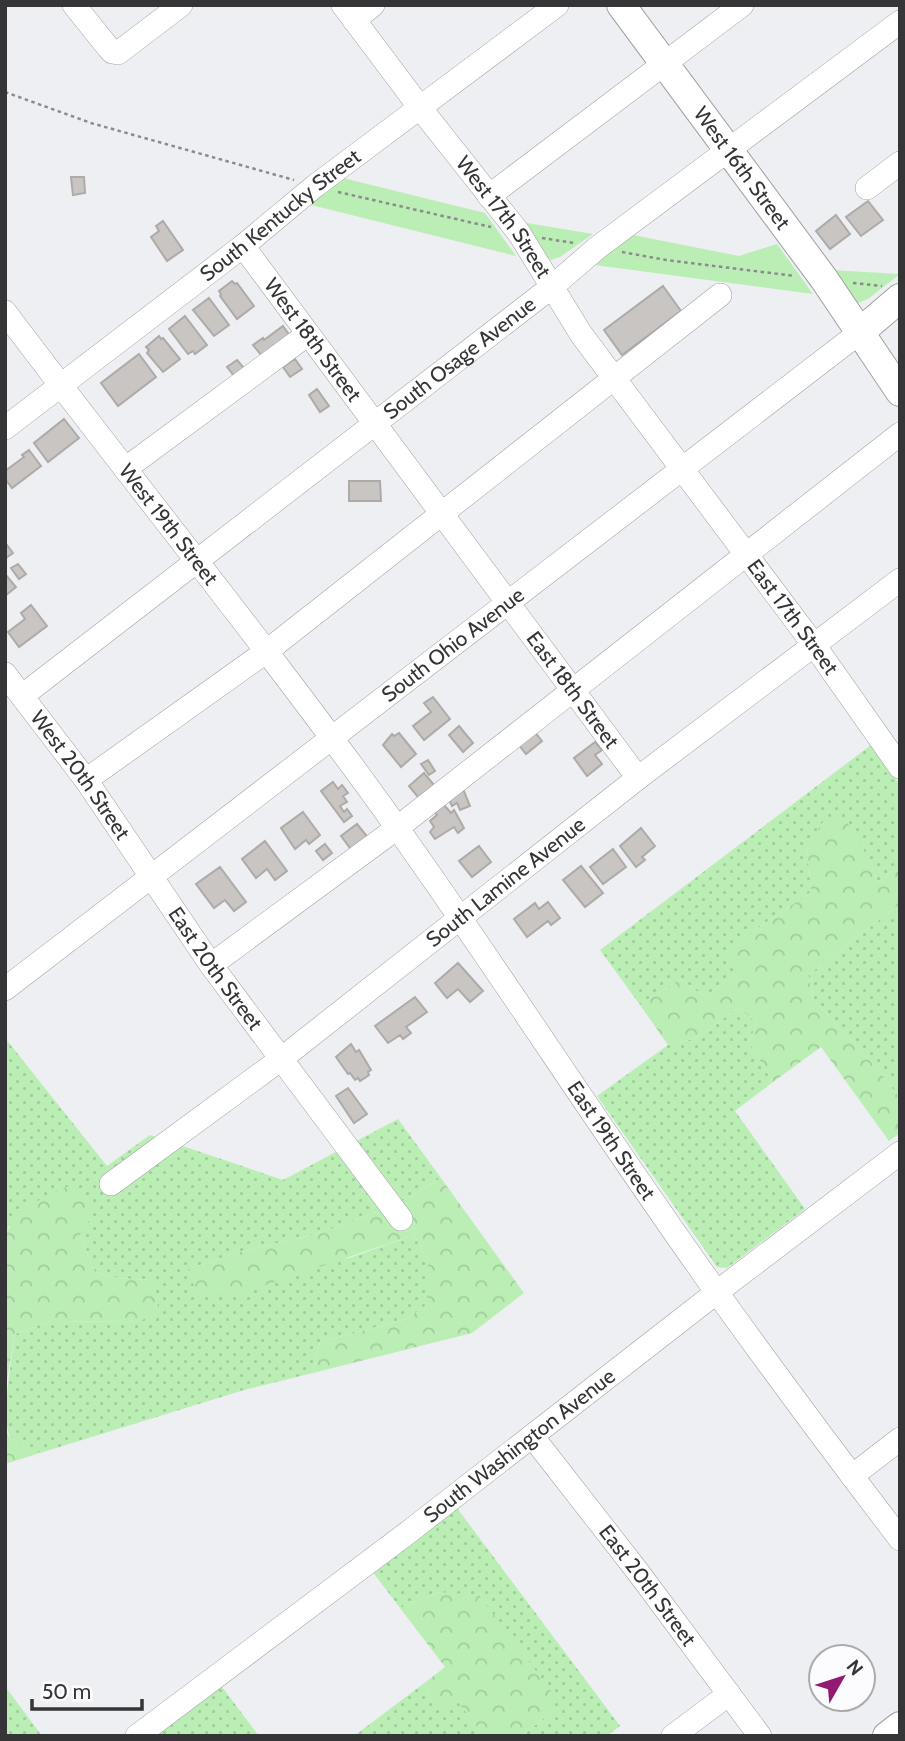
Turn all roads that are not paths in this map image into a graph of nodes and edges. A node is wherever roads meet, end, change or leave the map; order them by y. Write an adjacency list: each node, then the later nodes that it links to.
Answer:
1 (75, 5): 2 (street)
2 (181, 5)
3 (373, 5): 7 (street)
4 (557, 5): 10 (street, South Kentucky Street)
5 (621, 5): 9 (main road, West 16th Street)
6 (742, 5): 9 (street)
7 (349, 13): 10 (street, West 17th Street)
8 (900, 22): 11 (street, South Osage Avenue)
9 (665, 65): 11 (main road, West 16th Street); 14 (street)
10 (421, 109): 14 (street, West 17th Street); 15 (street, South Kentucky Street)
11 (727, 151): 16 (street, South Osage Avenue); 20 (main road, West 16th Street)
12 (900, 163): 13 (street)
13 (867, 188)
14 (489, 196): 16 (street, West 17th Street)
15 (243, 246): 21 (street, West 18th Street); 23 (street, South Kentucky Street)
16 (553, 286): 22 (street, West 17th Street); 25 (street, South Osage Avenue)
17 (894, 293): 20 (main road, South Ohio Avenue)
18 (720, 295): 22 (street)
19 (5, 312): 23 (street, West 19th Street)
20 (859, 333): 24 (main road, West 16th Street); 29 (street, South Ohio Avenue)
21 (309, 334): 25 (street, West 18th Street); 28 (street)
22 (614, 378): 29 (street, West 17th Street); 30 (street)
23 (61, 386): 26 (street, South Kentucky Street); 28 (street, West 19th Street)
24 (900, 392)
25 (375, 424): 30 (street, West 18th Street); 32 (street, South Osage Avenue)
26 (5, 428)
27 (900, 434): 31 (street)
28 (125, 469): 32 (street, West 19th Street)
29 (682, 469): 31 (street, East 17th Street); 34 (street, South Ohio Avenue)
30 (442, 514): 34 (street, West 18th Street); 36 (street)
31 (746, 555): 35 (street, East 17th Street); 38 (street)
32 (197, 561): 36 (street, West 19th Street); 39 (street, South Osage Avenue)
33 (900, 580): 35 (street, South Lamine Avenue)
34 (508, 603): 38 (street, East 18th Street); 40 (street, South Ohio Avenue)
35 (814, 645): 41 (street, East 17th Street); 42 (street, South Lamine Avenue)
36 (267, 651): 40 (street, West 19th Street); 43 (street)
37 (5, 674): 39 (street, West 20th Street)
38 (573, 691): 42 (street, East 18th Street); 44 (street)
39 (22, 696): 43 (street, West 20th Street)
40 (332, 737): 44 (street, East 19th Street); 45 (street, South Ohio Avenue)
41 (900, 766)
42 (638, 778): 46 (street, South Lamine Avenue)
43 (86, 780): 45 (street, West 20th Street)
44 (397, 828): 46 (street, East 19th Street); 47 (street)
45 (151, 877): 47 (street, East 20th Street); 48 (street, South Ohio Avenue)
46 (460, 918): 49 (street, South Lamine Avenue); 53 (street, East 19th Street)
47 (211, 965): 49 (street, East 20th Street)
48 (5, 989)
49 (281, 1059): 51 (street, South Lamine Avenue); 52 (street, East 20th Street)
50 (900, 1153): 53 (street, South Washington Avenue)
51 (111, 1184)
52 (401, 1219)
53 (717, 1292): 54 (street, South Washington Avenue); 56 (street, East 19th Street)
54 (532, 1436): 58 (street, East 20th Street); 60 (street, South Washington Avenue)
55 (900, 1439): 56 (street)
56 (852, 1476): 57 (street, East 19th Street)
57 (900, 1539)
58 (729, 1694): 61 (street); 62 (street, East 20th Street)
59 (900, 1726): 63 (main road)
60 (137, 1736)
61 (673, 1736)
62 (760, 1736)
63 (887, 1736)

